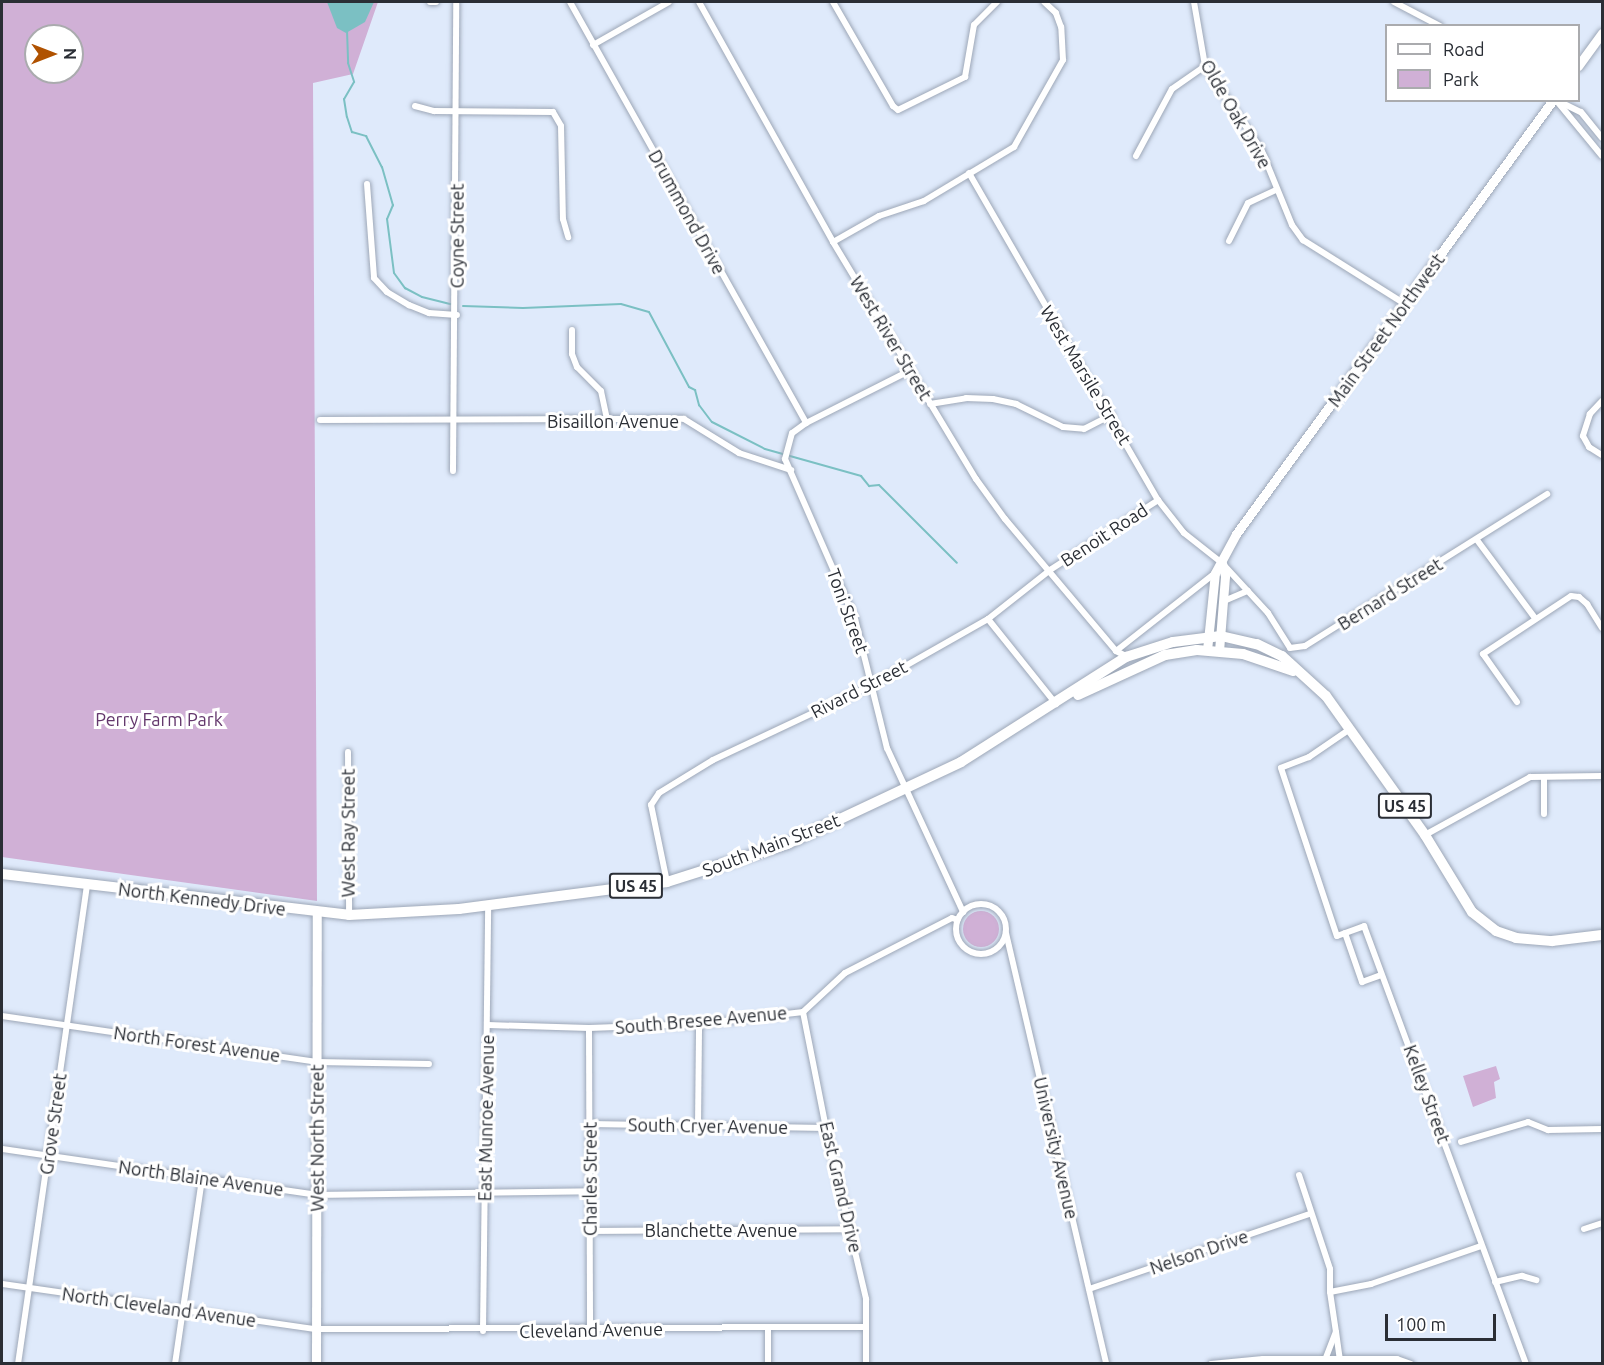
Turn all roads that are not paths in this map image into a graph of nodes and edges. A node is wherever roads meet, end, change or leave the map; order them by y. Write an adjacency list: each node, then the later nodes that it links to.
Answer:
1 (430, 2): 2 (street)
2 (436, 2)
3 (456, 2): 21 (street, Coyne Street)
4 (570, 2): 14 (street, Drummond Drive)
5 (669, 2): 14 (street)
6 (699, 2): 30 (street, West River Street)
7 (833, 2): 8 (street)
8 (997, 2)
9 (1044, 2): 25 (street)
10 (1194, 2): 16 (street, Olde Oak Drive)
11 (1394, 2): 12 (street)
12 (1436, 24)
13 (1602, 33): 15 (main road)
14 (593, 45): 41 (street, Drummond Drive)
15 (1580, 63)
16 (1205, 66): 23 (street); 27 (street, Olde Oak Drive)
17 (1555, 102): 31 (main road, Main Street Northwest)
18 (1558, 102): 24 (street)
19 (1560, 102): 22 (street)
20 (415, 105): 21 (street)
21 (456, 110): 28 (street); 32 (street, Coyne Street)
22 (1602, 138)
23 (1136, 156)
24 (1602, 156)
25 (969, 173): 30 (street); 37 (street, West Marsile Street)
26 (367, 184): 32 (street)
27 (1276, 190): 29 (street, Olde Oak Drive); 31 (street, Olde Oak Drive)
28 (568, 237)
29 (1229, 241)
30 (833, 242): 34 (street, West River Street)
31 (1405, 304): 48 (main road, Main Street Northwest)
32 (457, 315): 40 (street, Coyne Street)
33 (572, 330): 39 (street)
34 (909, 370): 36 (street, West River Street); 41 (street)
35 (1602, 401): 42 (street)
36 (930, 404): 37 (street); 49 (street, West River Street)
37 (1112, 415): 46 (street, West Marsile Street)
38 (320, 420): 40 (street, Bisaillon Avenue)
39 (607, 420): 40 (street, Bisaillon Avenue); 44 (street, Bisaillon Avenue)
40 (454, 422): 43 (street, Coyne Street)
41 (806, 423): 44 (street)
42 (1602, 455)
43 (453, 471)
44 (792, 471): 62 (street, Toni Street)
45 (1547, 494): 47 (street, Bernard Street)
46 (1158, 500): 48 (street, West Marsile Street); 49 (street, Benoit Road)
47 (1477, 540): 51 (street, Bernard Street); 53 (street)
48 (1222, 563): 50 (main road, Main Street Northwest); 51 (street, Bernard Street); 52 (main road, Main Street Northwest)
49 (1050, 570): 54 (street, Rivard Street); 60 (street, West River Street)
50 (1215, 573): 57 (main road, Main Street Northwest); 60 (street, South Main Street)
51 (1248, 591): 52 (street)
52 (1224, 601): 56 (main road, Main Street Northwest)
53 (1535, 618): 55 (street); 63 (street)
54 (988, 619): 62 (street, Rivard Street); 64 (street)
55 (1602, 628)
56 (1221, 636): 57 (main road, US 45); 59 (main road, Main Street Northwest); 61 (main road, US 45)
57 (1208, 638): 58 (main road, Main Street Northwest); 60 (main road, South Main Street / US 45)
58 (1207, 650): 59 (main road, US 45); 64 (main road, South Main Street / US 45)
59 (1220, 651): 61 (main road, US 45)
60 (1121, 654): 64 (main road, South Main Street / US 45)
61 (1299, 673): 65 (main road, US 45)
62 (870, 686): 69 (street, Toni Street); 73 (street, Rivard Street)
63 (1517, 702)
64 (1056, 704): 69 (main road, South Main Street / US 45)
65 (1351, 728): 71 (main road, US 45); 81 (street)
66 (348, 752): 78 (street, West Ray Street)
67 (1602, 776): 68 (street)
68 (1544, 778): 70 (street); 71 (street)
69 (907, 788): 73 (main road, South Main Street / US 45); 76 (street)
70 (1544, 814)
71 (1425, 835): 82 (main road, US 45)
72 (2, 874): 74 (main road, US 45)
73 (667, 882): 75 (main road, South Main Street / US 45)
74 (87, 885): 77 (main road, North Kennedy Drive / US 45); 88 (street, Grove Street)
75 (488, 904): 78 (main road, South Main Street / US 45); 87 (street, East Munroe Avenue)
76 (963, 912): 79 (street); 80 (street, University Avenue)
77 (317, 913): 78 (main road, South Main Street / US 45); 90 (main road, West North Street)
78 (349, 915)
79 (958, 920): 80 (street); 84 (street, South Bresee Avenue)
80 (1006, 933): 114 (street, University Avenue)
81 (1345, 933): 83 (street, Kelley Street); 83 (street)
82 (1602, 935)
83 (1381, 975): 109 (street, Kelley Street)
84 (803, 1012): 86 (street, South Bresee Avenue); 94 (street, East Grand Drive)
85 (2, 1016): 88 (street, North Forest Avenue)
86 (699, 1024): 89 (street, South Bresee Avenue); 93 (street)
87 (488, 1025): 89 (street, South Bresee Avenue); 102 (street, East Munroe Avenue)
88 (67, 1026): 90 (street, North Forest Avenue); 98 (street, Grove Street)
89 (589, 1028): 92 (street, Charles Street)
90 (317, 1062): 91 (street, North Forest Avenue); 103 (main road, West North Street)
91 (429, 1064)
92 (590, 1124): 93 (street, South Cryer Avenue); 101 (street, Charles Street)
93 (698, 1126): 94 (street, South Cryer Avenue)
94 (826, 1128): 106 (street, East Grand Drive)
95 (1602, 1129): 96 (street)
96 (1461, 1142)
97 (2, 1149): 98 (street, North Blaine Avenue)
98 (48, 1156): 100 (street, North Blaine Avenue); 113 (street, Grove Street)
99 (1299, 1175): 104 (street)
100 (202, 1178): 103 (street, North Blaine Avenue); 116 (street)
101 (590, 1191): 102 (street, North Blaine Avenue); 108 (street, Charles Street)
102 (484, 1192): 103 (street, North Blaine Avenue); 121 (street, East Munroe Avenue)
103 (316, 1195): 119 (main road, West North Street)
104 (1310, 1214): 114 (street, Nelson Drive); 115 (street)
105 (1602, 1223): 107 (street)
106 (851, 1229): 108 (street, Blanchette Avenue); 117 (street, East Grand Drive)
107 (1584, 1229)
108 (590, 1231): 120 (street, Charles Street)
109 (1481, 1246): 111 (street, Kelley Street); 115 (street)
110 (1536, 1280): 111 (street)
111 (1495, 1282): 133 (street, Kelley Street)
112 (2, 1284): 113 (street, North Cleveland Avenue)
113 (29, 1288): 116 (street, North Cleveland Avenue); 125 (street, Grove Street)
114 (1089, 1289): 130 (street, University Avenue)
115 (1330, 1292): 122 (street)
116 (183, 1310): 119 (street, North Cleveland Avenue); 126 (street)
117 (866, 1327): 118 (street, Cleveland Avenue); 129 (street, East Grand Drive)
118 (768, 1328): 120 (street, Cleveland Avenue); 128 (street)
119 (316, 1329): 121 (street, Cleveland Avenue); 127 (main road, West North Street)
120 (590, 1330): 121 (street, Cleveland Avenue)
121 (483, 1331)
122 (1336, 1332): 123 (street); 124 (street)
123 (1325, 1360): 124 (street); 131 (street)
124 (1340, 1361): 132 (street)
125 (18, 1364)
126 (176, 1364)
127 (316, 1364)
128 (768, 1364)
129 (866, 1364)
130 (1106, 1364)
131 (1211, 1364)
132 (1411, 1364)
133 (1526, 1364)

